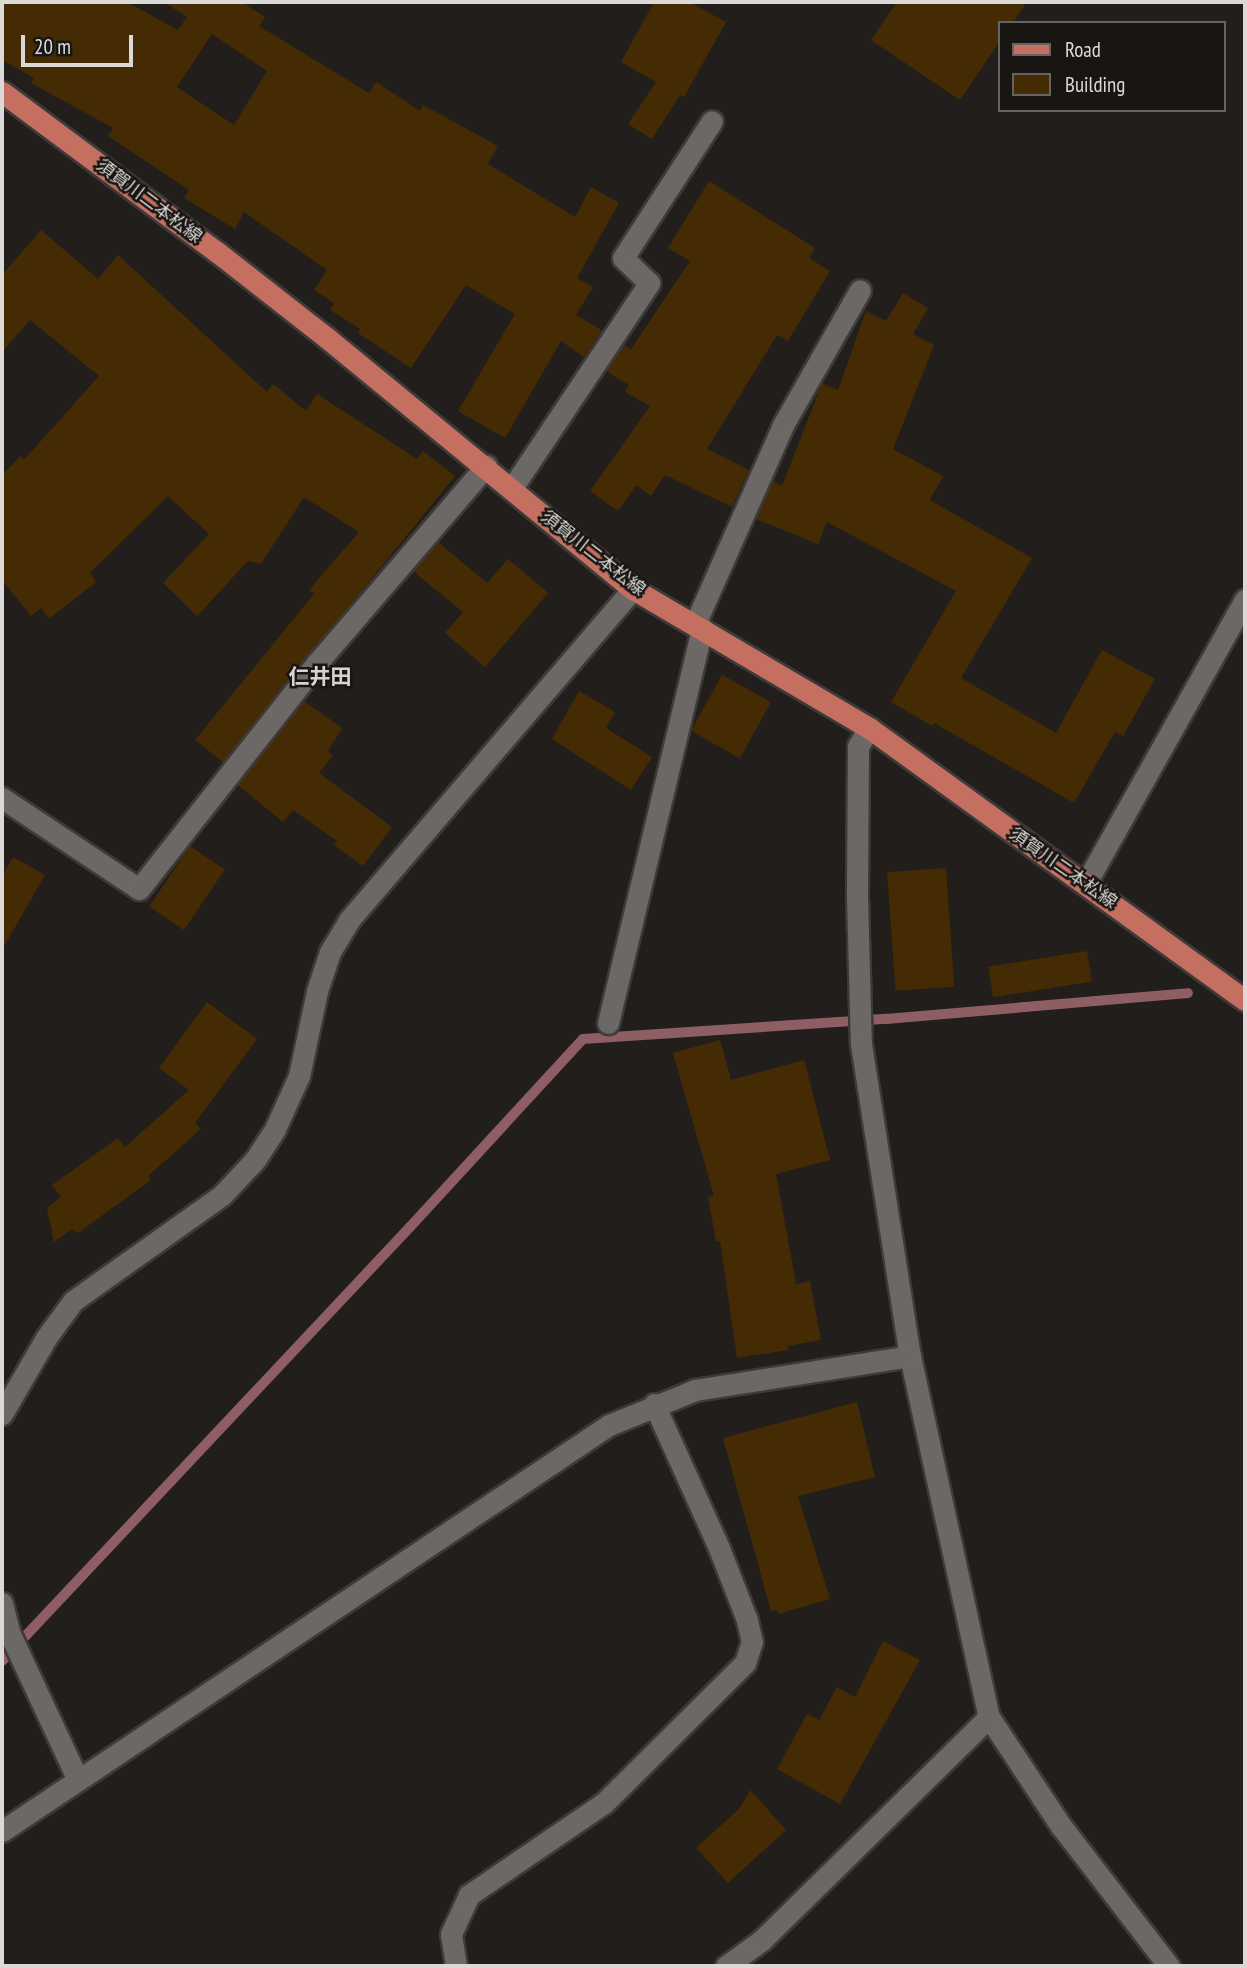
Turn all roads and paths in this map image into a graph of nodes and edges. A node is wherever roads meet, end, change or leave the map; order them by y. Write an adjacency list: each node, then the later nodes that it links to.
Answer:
1 (2, 92): 4 (main road, 須賀川二本松線)
2 (712, 121): 5 (street)
3 (860, 290): 8 (street)
4 (486, 466): 5 (main road, 須賀川二本松線); 10 (street)
5 (512, 488): 6 (main road, 須賀川二本松線)
6 (634, 589): 8 (main road, 須賀川二本松線); 16 (street)
7 (1245, 600): 11 (street)
8 (699, 626): 9 (main road, 須賀川二本松線); 13 (street)
9 (869, 728): 11 (main road, 須賀川二本松線); 14 (street)
10 (2, 798)
11 (1086, 883): 12 (main road, 須賀川二本松線)
12 (1245, 1000)
13 (608, 1023)
14 (910, 1356): 15 (street); 18 (street)
15 (654, 1404): 19 (street); 21 (street)
16 (2, 1414)
17 (2, 1603): 19 (street)
18 (989, 1717): 22 (street); 23 (street)
19 (78, 1780): 20 (street)
20 (2, 1831)
21 (456, 1966)
22 (726, 1966)
23 (1169, 1966)

